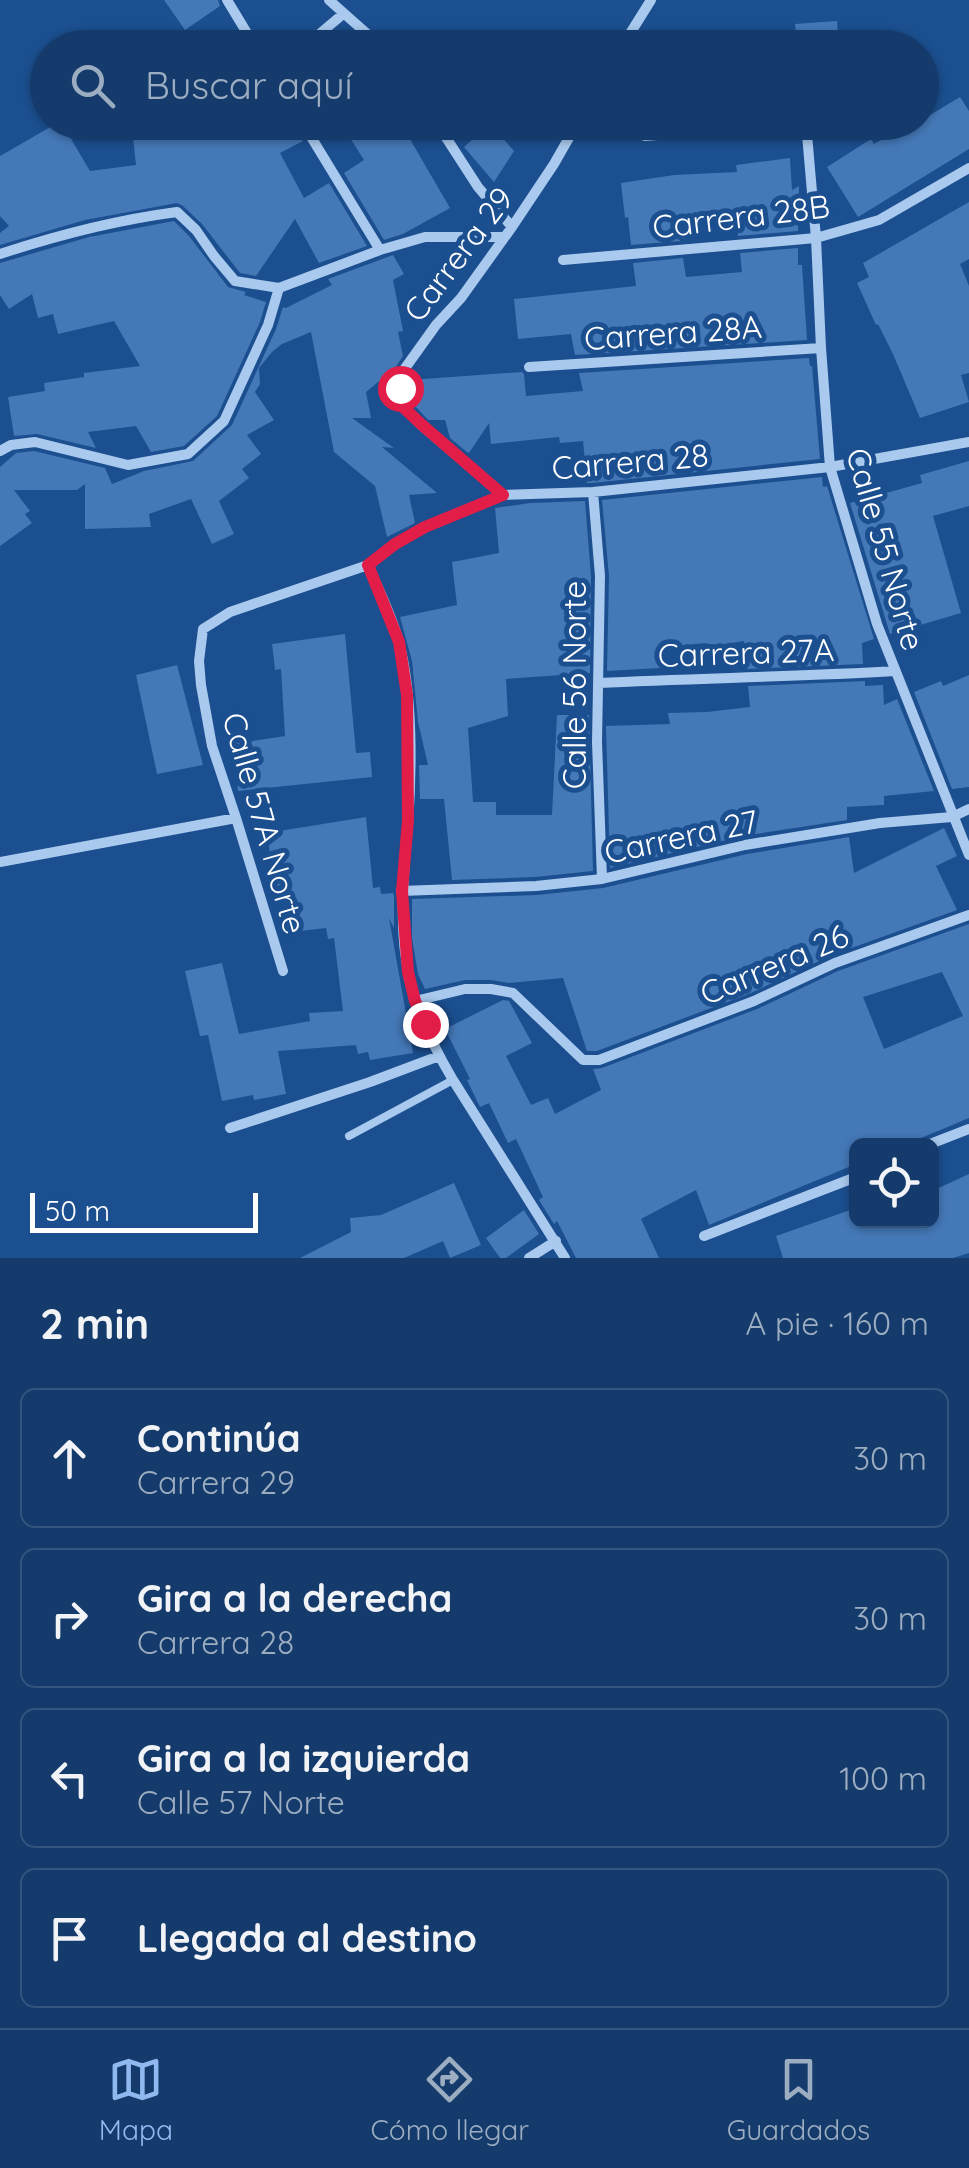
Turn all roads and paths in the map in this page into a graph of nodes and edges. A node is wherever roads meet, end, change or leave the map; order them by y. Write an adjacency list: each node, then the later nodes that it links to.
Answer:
1 (228, 0): 5 (street)
2 (329, 0): 4 (street)
3 (651, 0): 8 (street)
4 (343, 14): 6 (street); 7 (street)
5 (246, 30)
6 (324, 30)
7 (362, 30)
8 (632, 30)
9 (313, 140): 17 (street)
10 (448, 140): 14 (street)
11 (568, 140): 14 (street, Carrera 29)
12 (807, 140): 16 (street, Calle 55 Norte)
13 (969, 168): 16 (street, Carrera 28B)
14 (512, 226): 15 (street, Carrera 29)
15 (504, 237): 17 (street); 27 (street, Carrera 29)
16 (816, 238): 19 (street, Carrera 28B); 21 (street, Calle 55 Norte)
17 (380, 250): 20 (street)
18 (0, 254): 20 (street)
19 (563, 260)
20 (279, 288): 24 (street)
21 (821, 348): 22 (street, Carrera 28A); 25 (street, Calle 55 Norte)
22 (529, 367)
23 (969, 442): 25 (street, Carrera 28)
24 (0, 451)
25 (830, 467): 26 (street, Carrera 28); 30 (street, Calle 55 Norte)
26 (593, 492): 27 (street, Carrera 28); 31 (street, Calle 56 Norte)
27 (503, 495): 28 (street, Carrera 28)
28 (368, 565): 29 (street, Carrera 28); 38 (street)
29 (203, 629): 34 (street, Calle 57A Norte)
30 (895, 671): 31 (street, Carrera 27A); 33 (street, Calle 55 Norte)
31 (599, 682): 37 (street, Calle 56 Norte)
32 (969, 809): 33 (street, Carrera 27)
33 (952, 817): 35 (street, Calle 55 Norte); 37 (street, Carrera 27)
34 (236, 818): 36 (street); 40 (street, Calle 57A Norte)
35 (969, 855)
36 (0, 862)
37 (602, 879): 38 (street, Carrera 27)
38 (402, 891): 41 (street)
39 (969, 915): 41 (street, Carrera 26)
40 (283, 971)
41 (415, 1001): 42 (street)
42 (439, 1056): 43 (street); 44 (street)
43 (453, 1080): 46 (lane); 50 (street)
44 (230, 1128)
45 (969, 1129): 47 (street)
46 (348, 1136)
47 (939, 1141)
48 (849, 1180): 49 (street)
49 (704, 1236)
50 (556, 1241): 51 (street); 52 (street)
51 (530, 1258)
52 (566, 1258)

